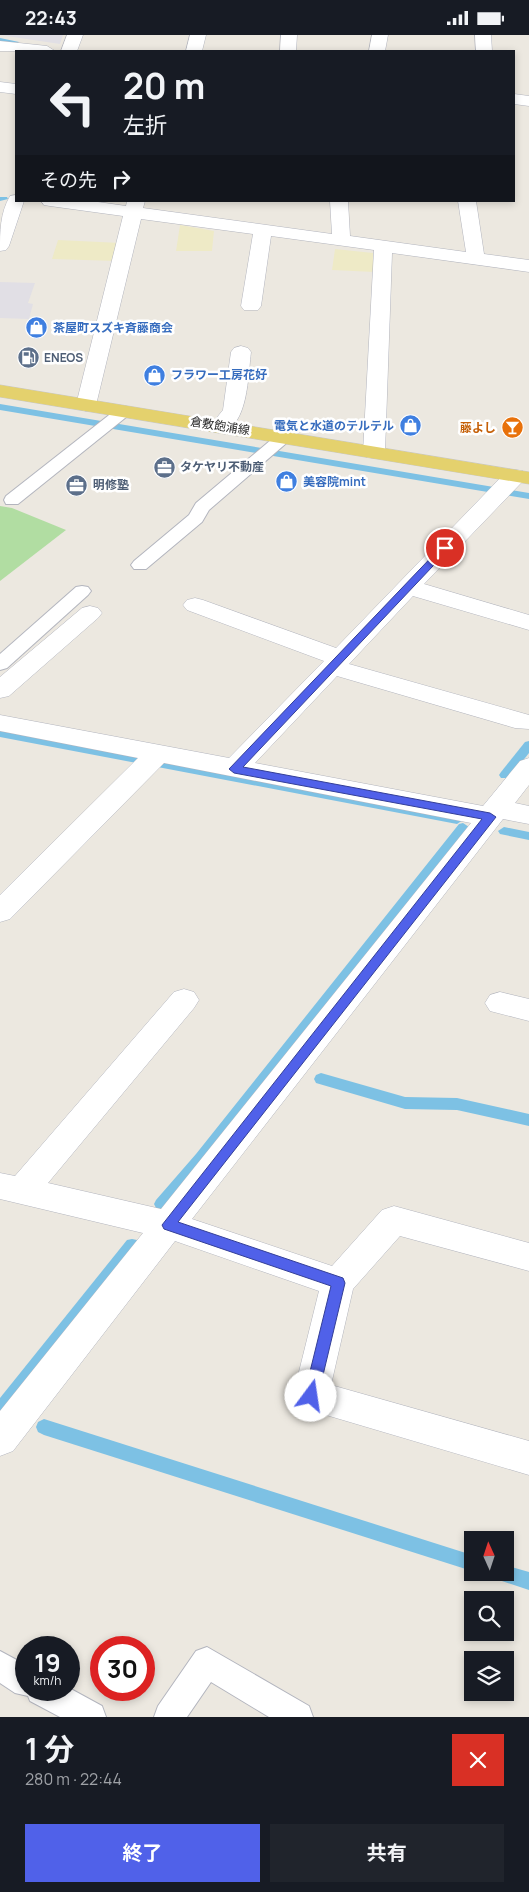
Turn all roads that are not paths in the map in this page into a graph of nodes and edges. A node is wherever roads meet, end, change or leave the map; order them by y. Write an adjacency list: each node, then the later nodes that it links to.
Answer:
1 (75, 35): 8 (street)
2 (198, 35): 9 (street)
3 (289, 35): 10 (street)
4 (380, 35): 11 (street)
5 (483, 35): 12 (street)
6 (0, 46): 7 (street)
7 (38, 50)
8 (69, 50)
9 (194, 50)
10 (288, 50)
11 (377, 50)
12 (484, 50)
13 (0, 87): 14 (street)
14 (15, 89)
15 (515, 99): 16 (street)
16 (529, 101)
17 (0, 194): 18 (street)
18 (15, 198)
19 (15, 201): 26 (street)
20 (58, 202): 23 (street)
21 (339, 202): 25 (street)
22 (467, 202): 28 (street)
23 (134, 212): 24 (street); 33 (street)
24 (263, 233): 25 (street); 30 (street)
25 (341, 241): 27 (street)
26 (0, 246)
27 (383, 249): 28 (street); 37 (street)
28 (476, 259): 29 (street)
29 (529, 266)
30 (251, 306)
31 (241, 352): 35 (street)
32 (0, 391): 33 (main road, 倉敷飽浦線)
33 (86, 405): 34 (main road, 倉敷飽浦線)
34 (113, 419): 35 (main road, 倉敷飽浦線); 39 (lane)
35 (220, 427): 36 (main road, 倉敷飽浦線)
36 (272, 447): 37 (main road, 倉敷飽浦線); 40 (lane)
37 (374, 452): 38 (main road, 倉敷飽浦線)
38 (511, 484): 41 (street)
39 (12, 500)
40 (140, 565)
41 (408, 587): 44 (street); 45 (street)
42 (86, 602): 46 (lane); 47 (street)
43 (195, 605): 45 (street)
44 (529, 623)
45 (336, 663): 48 (street); 52 (street)
46 (0, 665)
47 (0, 690)
48 (524, 722)
49 (0, 723): 50 (street)
50 (152, 761): 52 (street); 55 (street)
51 (529, 767): 53 (street)
52 (234, 769): 53 (street)
53 (494, 813): 54 (street); 60 (street)
54 (529, 815)
55 (0, 912)
56 (184, 1000): 59 (street)
57 (500, 1003): 58 (street)
58 (529, 1010)
59 (11, 1189): 60 (street)
60 (168, 1225): 62 (street); 63 (street)
61 (529, 1257): 62 (street)
62 (338, 1283): 64 (street)
63 (0, 1439)
64 (529, 1458)
65 (0, 1666): 66 (lane)
66 (15, 1675)
67 (61, 1701): 68 (lane)
68 (91, 1717)
69 (170, 1717): 70 (lane)
70 (298, 1717)

